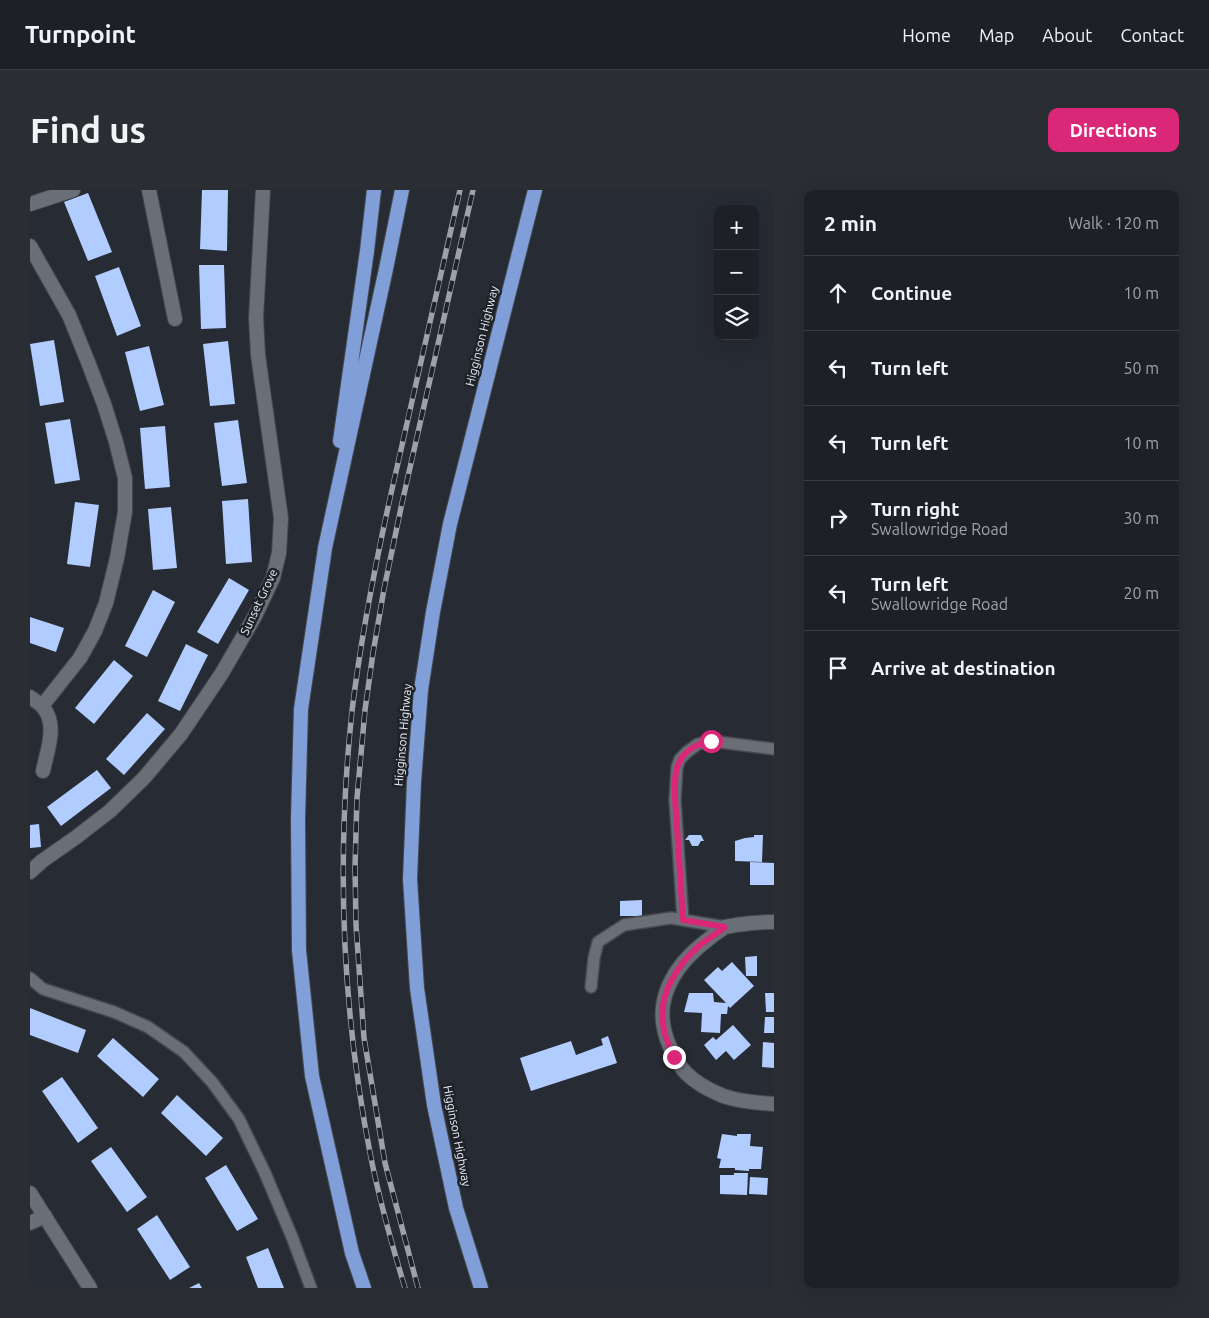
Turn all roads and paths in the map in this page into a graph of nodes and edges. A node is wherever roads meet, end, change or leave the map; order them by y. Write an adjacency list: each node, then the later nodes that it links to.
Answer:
1 (73, 190): 7 (street)
2 (149, 190): 9 (street)
3 (263, 190): 15 (street, Sunset Grove)
4 (374, 190): 10 (highway)
5 (402, 190): 10 (highway)
6 (536, 190): 28 (highway, Higginson Highway)
7 (30, 204)
8 (30, 246): 12 (street)
9 (175, 319)
10 (325, 548): 27 (highway)
11 (30, 698): 12 (street)
12 (42, 706): 14 (street)
13 (774, 749): 16 (lane)
14 (42, 771)
15 (30, 872)
16 (683, 920): 18 (lane); 20 (lane)
17 (774, 922): 18 (street)
18 (725, 927): 21 (street)
19 (30, 978): 26 (lane)
20 (591, 988)
21 (774, 1104)
22 (30, 1193): 23 (street)
23 (45, 1216): 24 (street); 25 (street)
24 (30, 1224)
25 (90, 1288)
26 (311, 1288)
27 (364, 1288)
28 (481, 1288)

